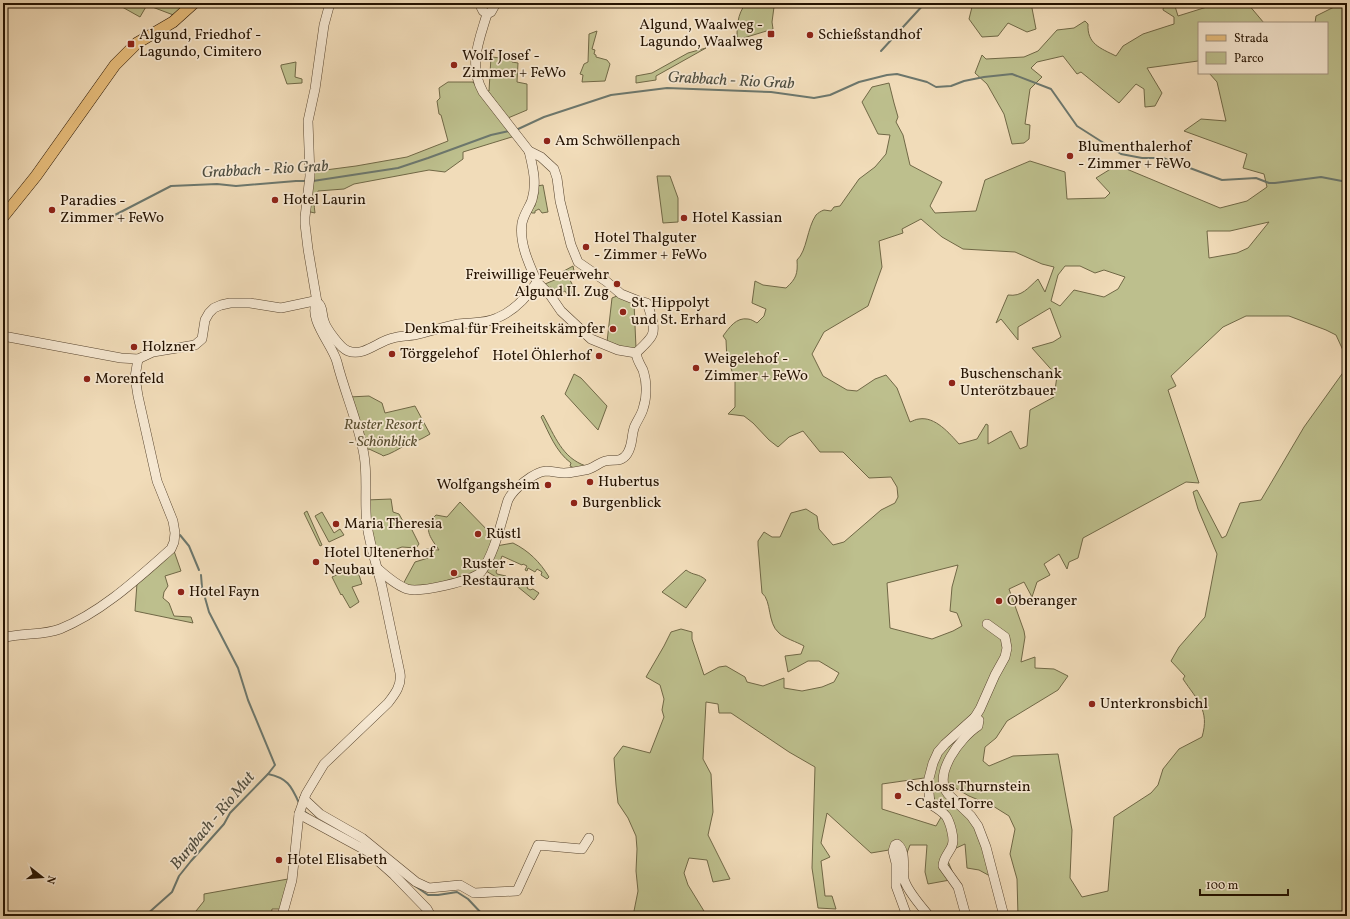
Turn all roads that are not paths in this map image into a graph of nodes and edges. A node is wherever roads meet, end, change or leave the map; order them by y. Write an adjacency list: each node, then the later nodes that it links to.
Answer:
1 (194, 3): 7 (main road)
2 (330, 3): 9 (street)
3 (479, 3): 5 (street)
4 (496, 3): 5 (street)
5 (487, 14): 6 (street)
6 (529, 151): 8 (street); 11 (street)
7 (3, 217)
8 (537, 282): 9 (street); 11 (street)
9 (317, 302): 12 (street); 13 (street)
10 (3, 336): 12 (street)
11 (636, 353): 13 (street)
12 (138, 359): 15 (street)
13 (377, 568): 17 (street)
14 (987, 624): 16 (street)
15 (3, 638)
16 (976, 717): 24 (street); 25 (street)
17 (304, 799): 18 (street); 19 (street)
18 (300, 814): 20 (street); 21 (street)
19 (589, 838)
20 (282, 916)
21 (431, 916)
22 (907, 916): 23 (street)
23 (929, 916)
24 (966, 916)
25 (1004, 916)

